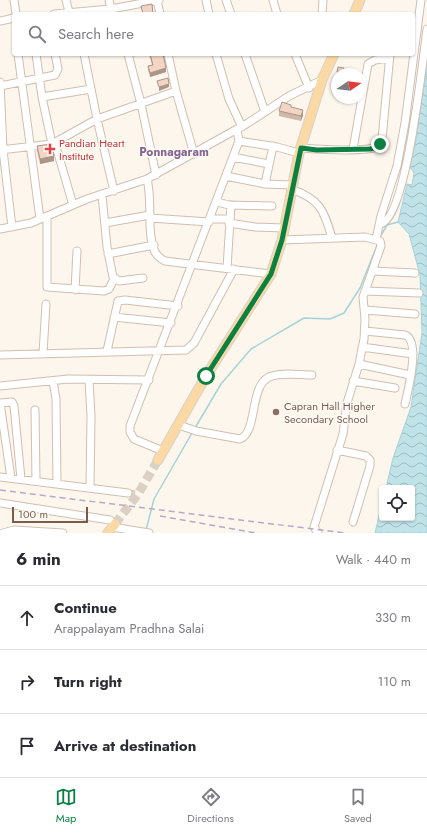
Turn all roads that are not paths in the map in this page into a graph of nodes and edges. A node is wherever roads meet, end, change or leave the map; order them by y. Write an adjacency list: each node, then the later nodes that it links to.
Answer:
1 (14, 0): 12 (street)
2 (66, 0): 13 (street)
3 (109, 0): 11 (street)
4 (158, 0): 11 (street); 15 (street)
5 (206, 0): 16 (street)
6 (226, 0): 17 (street)
7 (273, 0): 18 (street)
8 (323, 0): 19 (street)
9 (360, 0): 20 (main road)
10 (421, 0): 24 (street)
11 (114, 10): 14 (street)
12 (16, 12)
13 (73, 12)
14 (87, 12)
15 (160, 12)
16 (208, 12)
17 (230, 12)
18 (276, 12)
19 (322, 12)
20 (355, 12)
21 (12, 18): 22 (street)
22 (0, 21)
23 (427, 29): 76 (street)
24 (415, 46)
25 (18, 56): 40 (street)
26 (36, 56): 37 (street)
27 (55, 56): 37 (street)
28 (84, 56): 43 (street)
29 (129, 56): 46 (street)
30 (168, 56): 44 (street)
31 (217, 56): 49 (street)
32 (246, 56): 47 (street)
33 (296, 56): 42 (street)
34 (333, 56): 38 (main road)
35 (390, 56): 54 (street); 54 (street)
36 (414, 56): 76 (street)
37 (40, 79): 40 (street); 45 (street)
38 (322, 80): 42 (street); 56 (main road)
39 (0, 82): 41 (street)
40 (22, 82): 41 (street); 53 (street)
41 (0, 86): 55 (street)
42 (309, 88): 47 (street)
43 (91, 89): 45 (street); 48 (street)
44 (176, 91): 46 (street); 57 (street)
45 (42, 97): 51 (street)
46 (141, 104): 48 (street); 60 (street)
47 (265, 112): 49 (street)
48 (97, 119): 51 (street); 65 (street)
49 (240, 128): 50 (street); 57 (street)
50 (239, 141): 52 (street); 58 (street)
51 (54, 143): 53 (street); 68 (street)
52 (272, 146): 56 (street); 59 (street)
53 (30, 147): 55 (street); 72 (street)
54 (353, 149): 56 (street)
55 (1, 150): 77 (street)
56 (300, 150): 64 (main road)
57 (194, 154): 60 (street)
58 (233, 157): 59 (street); 61 (street)
59 (270, 164): 63 (street)
60 (156, 175): 62 (street)
61 (226, 176): 63 (street); 67 (street)
62 (147, 179): 65 (street); 71 (street)
63 (266, 184): 64 (street)
64 (292, 187): 78 (main road); 80 (street)
65 (114, 191): 66 (street)
66 (102, 195): 68 (street); 75 (street)
67 (217, 202): 69 (street); 73 (street)
68 (73, 205): 72 (street)
69 (231, 205): 70 (street); 74 (street)
70 (272, 206)
71 (150, 217): 73 (street); 75 (street); 83 (street)
72 (43, 218): 77 (street); 93 (street)
73 (210, 221): 74 (street); 86 (street)
74 (229, 221): 78 (street); 87 (street)
75 (105, 223): 85 (street)
76 (380, 224): 82 (street)
77 (12, 227): 79 (street)
78 (284, 228): 81 (main road)
79 (0, 229)
80 (332, 238): 81 (street); 82 (street)
81 (282, 240): 90 (main road)
82 (378, 240): 88 (street)
83 (154, 245): 85 (street); 86 (street)
84 (76, 251): 93 (street)
85 (108, 254): 92 (street)
86 (194, 264): 87 (street); 97 (street)
87 (230, 269): 90 (street); 104 (street)
88 (373, 271): 89 (street); 94 (street)
89 (415, 273)
90 (271, 274): 121 (main road)
91 (144, 278): 92 (street)
92 (114, 279): 93 (street)
93 (75, 290)
94 (365, 291): 95 (street); 98 (street)
95 (419, 294)
96 (46, 304): 106 (street)
97 (178, 306): 100 (street); 101 (street)
98 (364, 310): 99 (street); 102 (street)
99 (415, 314)
100 (114, 317): 101 (street); 105 (street)
101 (171, 323): 104 (street)
102 (365, 331): 103 (street); 107 (street)
103 (362, 347): 107 (street); 109 (street)
104 (160, 350): 105 (street); 113 (street)
105 (107, 351): 106 (street)
106 (43, 353): 108 (street)
107 (413, 354): 111 (street)
108 (0, 355)
109 (359, 364): 111 (street); 115 (street)
110 (312, 375): 121 (street)
111 (410, 376): 119 (street)
112 (89, 380): 113 (street); 114 (street); 130 (street)
113 (149, 380): 123 (street)
114 (53, 381): 116 (street); 129 (street)
115 (353, 381): 117 (street); 122 (street)
116 (0, 386)
117 (395, 388)
118 (0, 403): 126 (street); 127 (street)
119 (405, 404)
120 (35, 410): 128 (street)
121 (179, 425): 123 (main road)
122 (337, 450): 133 (street); 138 (street)
123 (163, 451): 124 (main road)
124 (158, 460)
125 (0, 477): 126 (street)
126 (11, 478): 127 (street)
127 (21, 479): 128 (street)
128 (36, 482): 129 (street)
129 (57, 484): 130 (street)
130 (90, 488): 131 (street)
131 (128, 493)
132 (0, 503): 134 (street)
133 (353, 522)
134 (111, 526): 137 (street)
135 (3, 533): 136 (street)
136 (63, 533)
137 (149, 533)
138 (318, 533)

